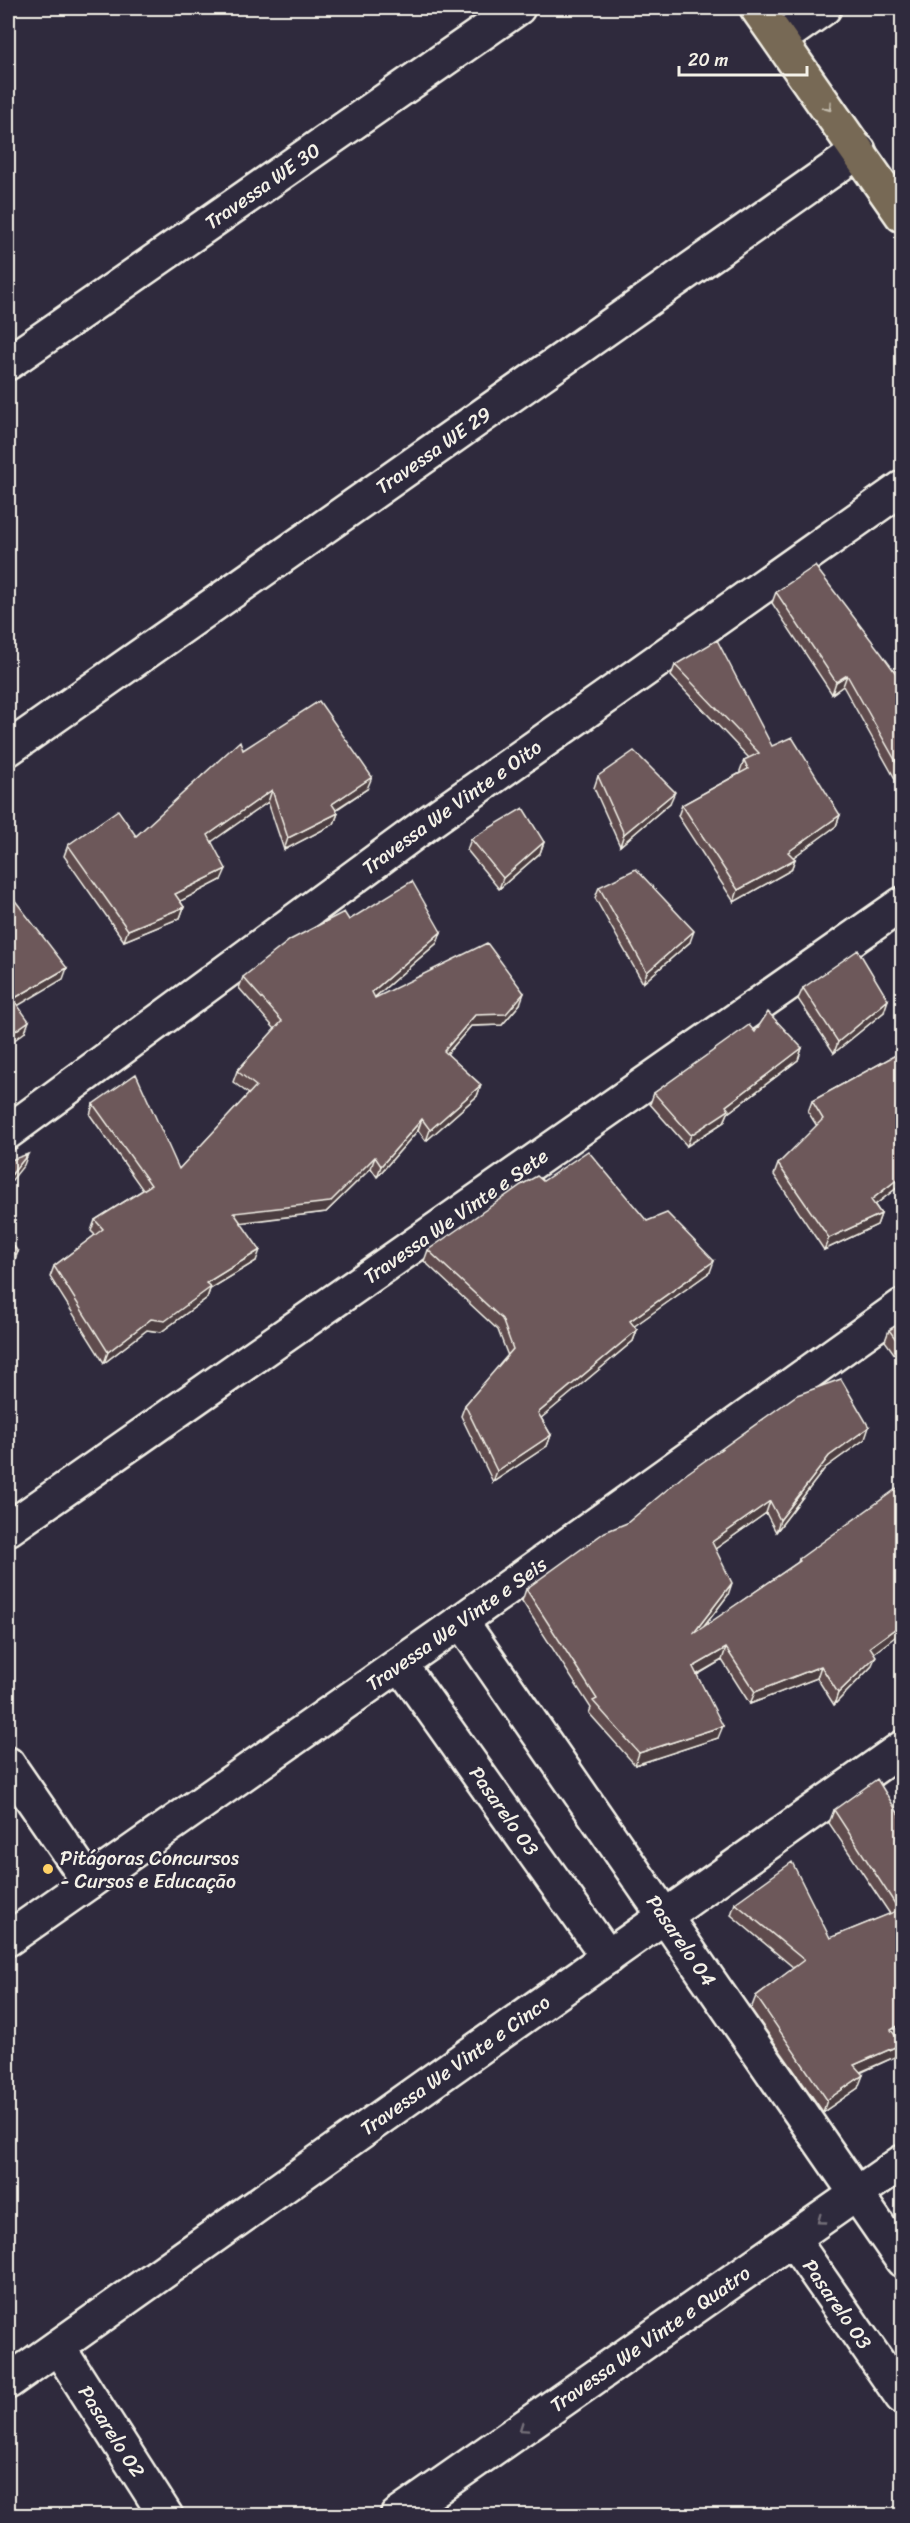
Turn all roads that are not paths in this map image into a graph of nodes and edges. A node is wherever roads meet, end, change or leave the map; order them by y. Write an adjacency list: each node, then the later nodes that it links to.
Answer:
1 (518, 8): 7 (street, Travessa WE 30)
2 (757, 8): 4 (main road)
3 (824, 8): 4 (street)
4 (780, 39): 5 (main road, one-way to 5)
5 (859, 151): 6 (main road); 9 (street, Travessa WE 29)
6 (903, 215)
7 (8, 363)
8 (903, 488): 11 (street, Travessa We Vinte e Oito)
9 (8, 748)
10 (903, 904): 13 (street, Travessa We Vinte e Sete)
11 (8, 1132)
12 (903, 1306): 14 (street, Travessa We Vinte e Seis)
13 (8, 1528)
14 (461, 1621): 15 (street, Travessa We Vinte e Seis); 19 (street, Pasarelo 04)
15 (400, 1664): 18 (street, Travessa We Vinte e Seis); 21 (street, Pasarelo 03)
16 (903, 1748): 19 (street, Travessa We Vinte e Cinco)
17 (8, 1764): 18 (street)
18 (89, 1882): 20 (street, Travessa We Vinte e Seis)
19 (664, 1918): 21 (street, Travessa We Vinte e Cinco); 23 (street, Pasarelo 04)
20 (8, 1939)
21 (608, 1957): 26 (street, Travessa We Vinte e Cinco)
22 (903, 2162): 23 (street, Travessa We Vinte e Quatro)
23 (857, 2194): 24 (street, Travessa We Vinte e Quatro, one-way to 24); 25 (street, Pasarelo 04)
24 (793, 2240): 28 (street, Pasarelo 03); 30 (street, Travessa We Vinte e Quatro, one-way to 30)
25 (903, 2260)
26 (58, 2347): 27 (street, Travessa We Vinte e Cinco); 29 (street, Pasarelo 02)
27 (8, 2382)
28 (903, 2397)
29 (166, 2516)
30 (397, 2516)

